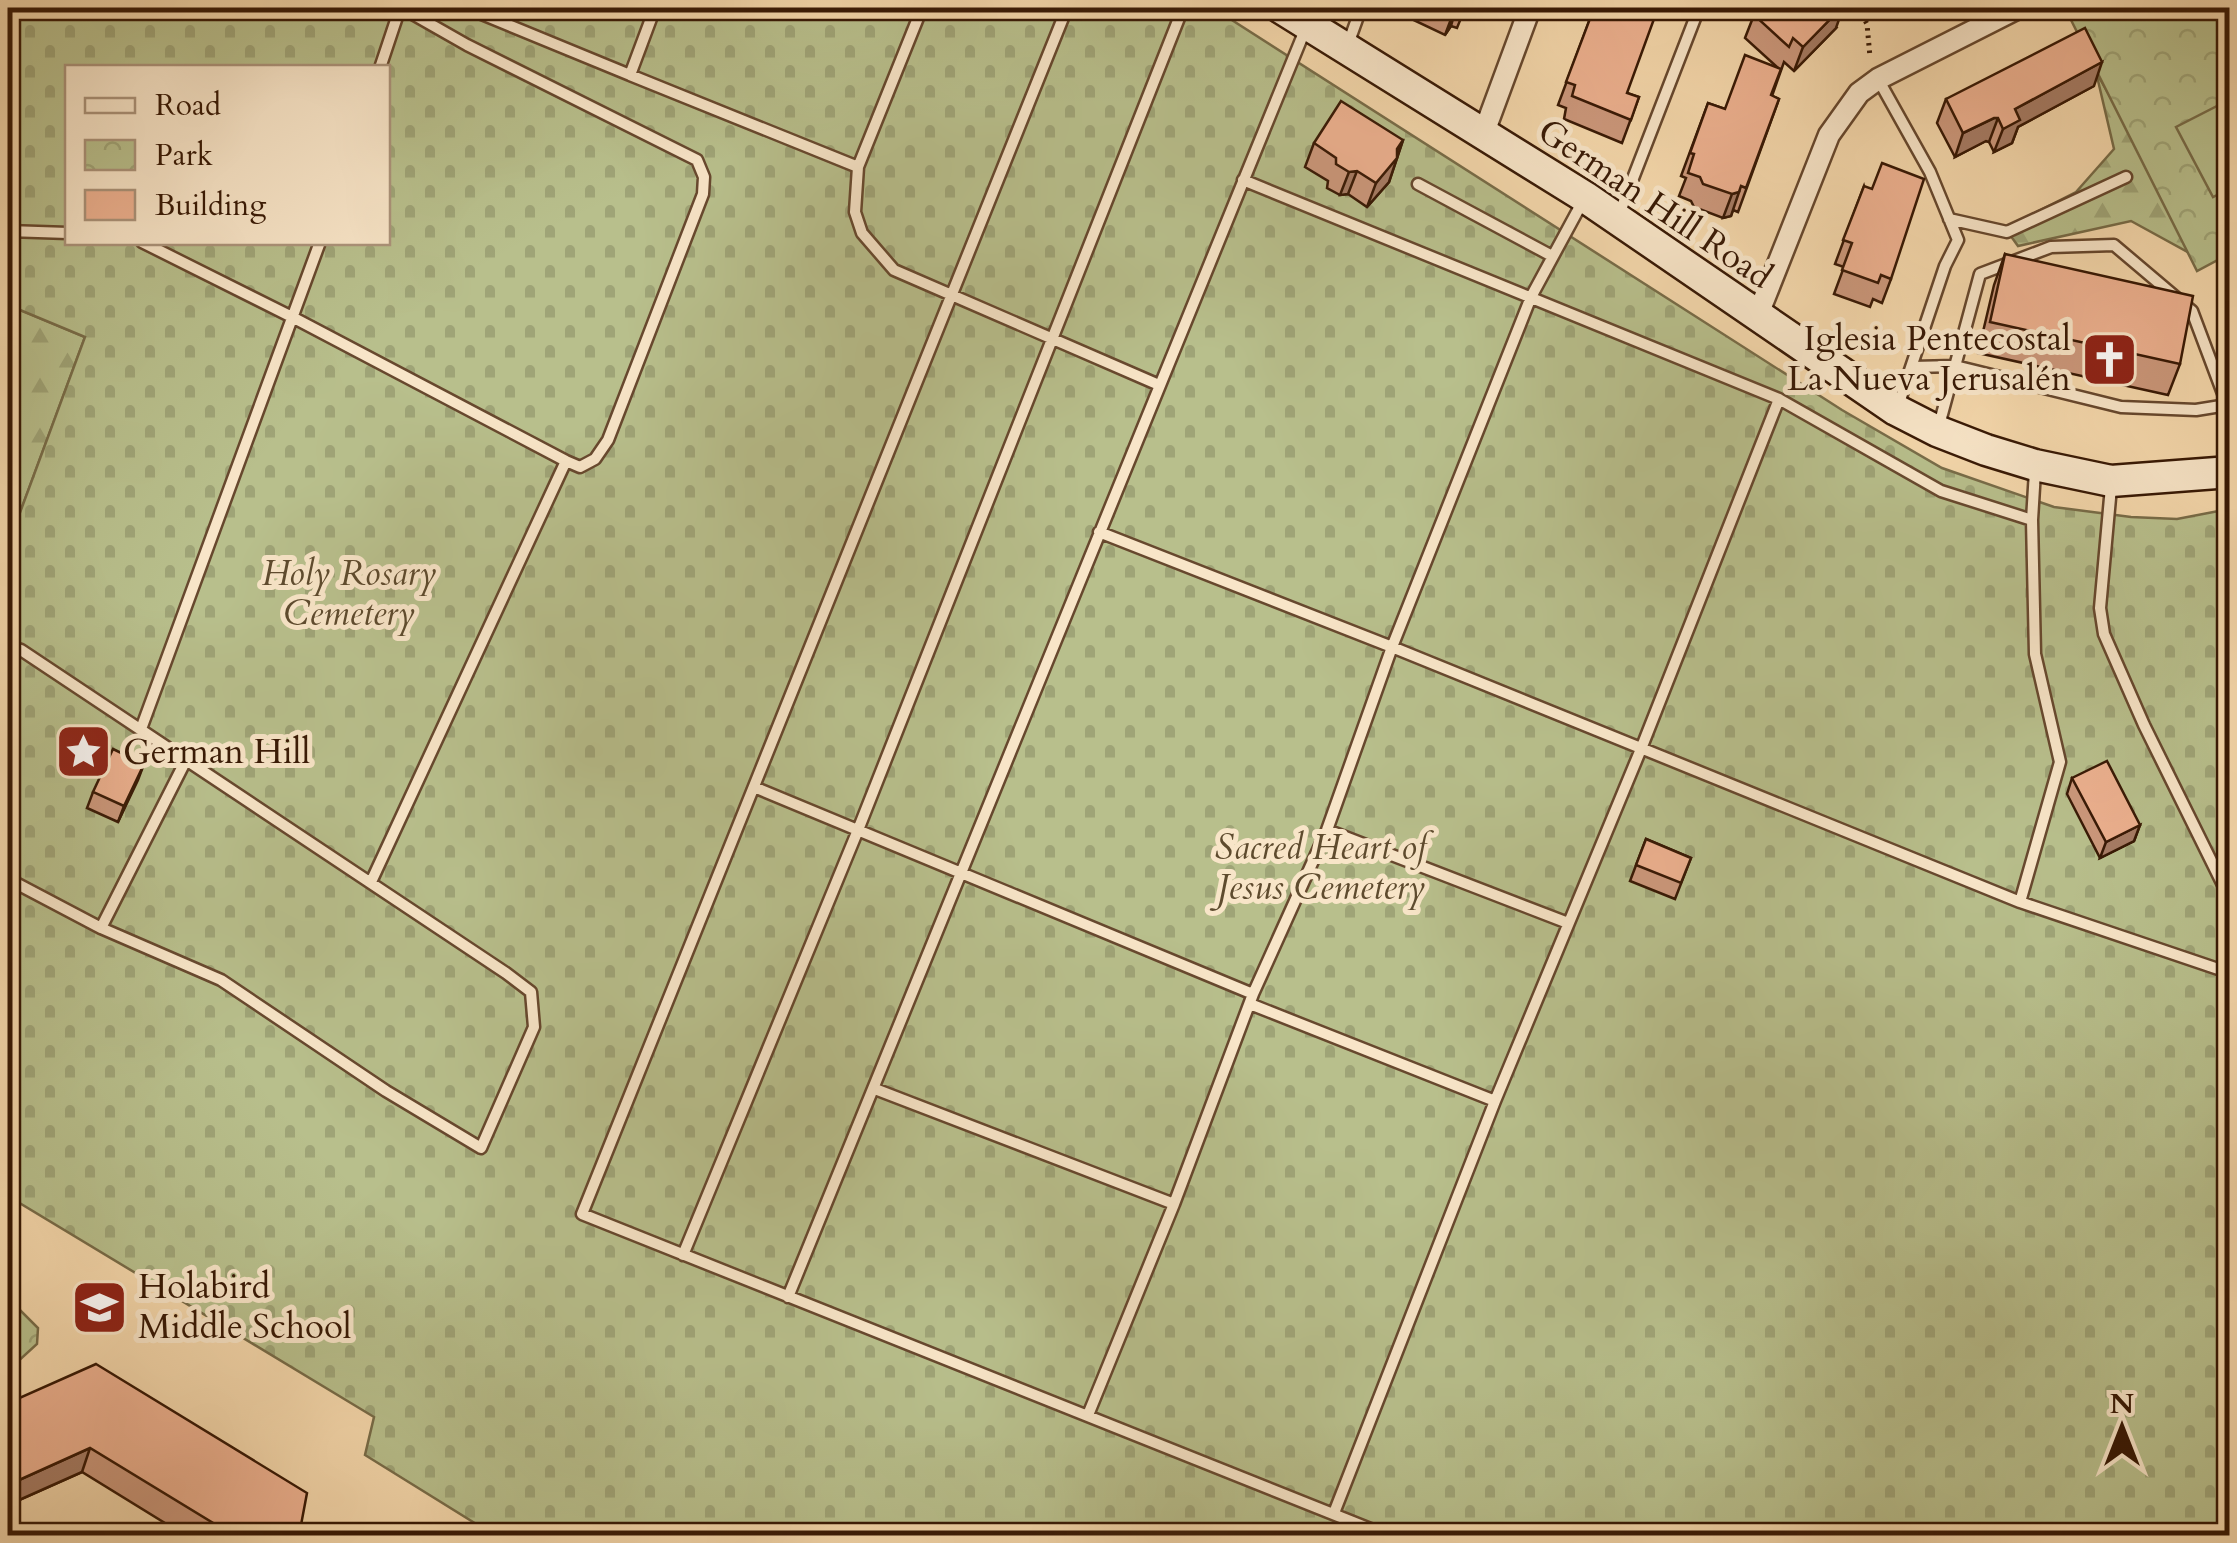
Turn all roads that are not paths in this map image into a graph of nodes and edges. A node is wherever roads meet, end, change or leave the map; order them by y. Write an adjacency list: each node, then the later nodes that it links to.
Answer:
1 (401, 8): 14 (lane); 42 (lane)
2 (466, 8): 15 (lane)
3 (655, 8): 15 (lane)
4 (922, 8): 18 (lane)
5 (1067, 8): 30 (lane)
6 (1183, 8): 34 (lane)
7 (1281, 8): 12 (street, German Hill Road)
8 (1361, 8): 13 (lane)
9 (1530, 8): 17 (street)
10 (1698, 8): 23 (lane)
11 (2018, 8): 16 (street)
12 (1307, 24): 13 (street, German Hill Road); 20 (lane)
13 (1347, 48): 17 (street, German Hill Road)
14 (381, 65)
15 (630, 75): 18 (lane)
16 (1878, 79): 24 (lane); 32 (street)
17 (1482, 135): 22 (street, German Hill Road)
18 (858, 168): 30 (lane)
19 (2126, 177): 24 (lane)
20 (1243, 180): 31 (lane); 37 (lane)
21 (1418, 184): 29 (lane)
22 (1584, 197): 23 (street, German Hill Road); 29 (lane)
23 (1618, 218): 32 (street, German Hill Road)
24 (1950, 220): 36 (lane)
25 (8, 232): 26 (lane)
26 (65, 233)
27 (148, 245): 33 (lane)
28 (319, 245): 33 (lane)
29 (1552, 256): 31 (lane)
30 (950, 294): 34 (lane); 53 (lane)
31 (1531, 296): 38 (lane); 49 (lane)
32 (1757, 317): 40 (street, German Hill Road)
33 (294, 318): 42 (lane); 50 (lane)
34 (1052, 338): 37 (lane); 54 (lane)
35 (1955, 366): 36 (lane); 39 (lane); 39 (lane); 41 (lane)
36 (1912, 367): 40 (lane)
37 (1159, 385): 47 (lane)
38 (1779, 399): 46 (lane); 51 (lane)
39 (2228, 408)
40 (1896, 410): 41 (street, German Hill Road)
41 (1937, 431): 43 (street, German Hill Road)
42 (566, 461): 58 (lane)
43 (2035, 466): 45 (street, German Hill Road); 46 (lane)
44 (2230, 472): 45 (street, German Hill Road)
45 (2111, 481): 59 (lane)
46 (2032, 520): 60 (lane)
47 (1099, 532): 49 (lane); 56 (lane)
48 (8, 646): 50 (lane)
49 (1392, 646): 51 (lane); 55 (lane)
50 (141, 729): 52 (lane)
51 (1642, 749): 60 (lane); 61 (lane)
52 (186, 760): 58 (lane); 62 (lane)
53 (754, 787): 54 (lane); 68 (lane)
54 (858, 830): 56 (lane); 68 (lane)
55 (1326, 830): 61 (lane); 64 (lane)
56 (962, 873): 64 (lane); 65 (lane)
57 (8, 879): 62 (lane)
58 (371, 882): 62 (lane)
59 (2230, 900)
60 (2020, 902): 63 (lane)
61 (1568, 923): 66 (lane)
62 (101, 928)
63 (2230, 974)
64 (1251, 999): 66 (lane); 67 (lane)
65 (875, 1089): 67 (lane); 69 (lane)
66 (1495, 1101): 71 (lane)
67 (1174, 1204): 70 (lane)
68 (683, 1254): 69 (lane)
69 (788, 1297): 70 (lane)
70 (1088, 1414): 71 (lane)
71 (1334, 1513): 72 (lane)
72 (1388, 1536)

